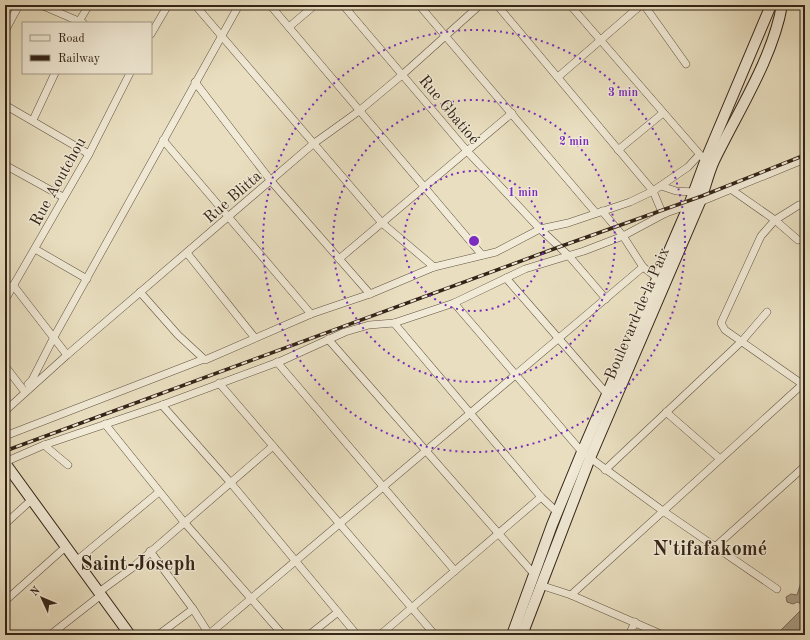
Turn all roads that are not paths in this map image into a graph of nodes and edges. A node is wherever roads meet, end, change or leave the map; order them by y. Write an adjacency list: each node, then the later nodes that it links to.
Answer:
1 (19, 5): 20 (street)
2 (41, 5): 18 (street)
3 (89, 5): 18 (street)
4 (168, 5): 21 (street)
5 (195, 5): 22 (street)
6 (239, 5): 22 (street)
7 (270, 5): 19 (street)
8 (315, 5): 19 (street)
9 (343, 5): 28 (street, Rue Gbatioé)
10 (419, 5): 23 (street)
11 (480, 5): 23 (street, Rue Blitta)
12 (497, 5): 29 (street)
13 (570, 5): 24 (street)
14 (641, 5): 24 (street)
15 (644, 5): 25 (street)
16 (782, 5): 32 (main road, Boulevard de la Paix)
17 (771, 6): 31 (main road, Boulevard de la Paix)
18 (80, 22)
19 (289, 27): 34 (street)
20 (5, 31)
21 (152, 32)
22 (221, 35): 30 (street); 39 (street)
23 (446, 37): 28 (street, Rue Blitta); 35 (street)
24 (601, 40): 29 (street); 36 (street)
25 (686, 64)
26 (55, 74): 37 (street)
27 (129, 74): 42 (street, Rue Aoutchou)
28 (402, 75): 34 (street, Rue Blitta); 41 (street, Rue Gbatioé)
29 (558, 77): 40 (street)
30 (195, 82): 38 (street); 46 (street)
31 (739, 82): 32 (main road); 43 (main road, Boulevard de la Paix)
32 (751, 87): 43 (main road, Boulevard de la Paix)
33 (5, 105): 37 (street)
34 (359, 111): 39 (street, Rue Blitta); 48 (street)
35 (512, 113): 41 (street); 54 (street)
36 (663, 113): 40 (street); 43 (street)
37 (33, 120): 42 (street)
38 (163, 140): 56 (street); 70 (street)
39 (313, 144): 46 (street, Rue Blitta); 58 (street)
40 (618, 150): 50 (street)
41 (467, 151): 48 (street); 59 (street, Rue Gbatioé)
42 (89, 154): 51 (street, Rue Aoutchou)
43 (706, 159): 47 (street); 52 (main road, Boulevard de la Paix)
44 (805, 159): 49 (street)
45 (5, 165): 51 (street)
46 (271, 181): 56 (street, Rue Blitta); 66 (street)
47 (661, 186): 50 (street); 52 (street)
48 (425, 188): 58 (street); 64 (street)
49 (732, 190): 52 (street); 57 (street)
50 (653, 191): 54 (street); 55 (street)
51 (63, 197): 62 (street, Rue Aoutchou)
52 (694, 199): 55 (street); 71 (main road, Boulevard de la Paix)
53 (799, 205): 57 (street)
54 (599, 212): 59 (street); 60 (street)
55 (666, 213): 60 (street)
56 (229, 217): 63 (street, Rue Blitta); 79 (street)
57 (775, 220): 61 (street); 85 (street)
58 (382, 223): 66 (street); 67 (street)
59 (540, 229): 64 (street); 65 (street, Rue Gbatioé)
60 (623, 236): 65 (street); 68 (street)
61 (798, 240)
62 (35, 249): 70 (street); 72 (street, Rue Aoutchou)
63 (187, 253): 73 (street, Rue Blitta); 82 (street)
64 (482, 255): 67 (street)
65 (569, 256): 69 (street); 75 (street, Rue Gbatioé)
66 (339, 258): 74 (street)
67 (434, 267): 74 (street)
68 (643, 267): 71 (street); 75 (street)
69 (506, 278): 77 (street); 84 (street)
70 (87, 279): 81 (street)
71 (661, 280): 94 (main road, Boulevard de la Paix); 104 (main road, Boulevard de la Paix)
72 (13, 285): 76 (street, Rue Aoutchou); 81 (street)
73 (140, 292): 86 (street, Rue Blitta); 87 (street)
74 (370, 294): 79 (street)
75 (606, 299): 84 (street)
76 (5, 300)
77 (454, 303): 80 (street); 90 (street)
78 (767, 312): 85 (street)
79 (311, 314): 82 (street)
80 (394, 323): 83 (street); 97 (street)
81 (54, 337): 86 (street); 93 (street)
82 (255, 338): 87 (street)
83 (328, 339): 88 (street); 103 (street)
84 (557, 339): 90 (street); 94 (street)
85 (742, 341): 92 (street); 98 (street)
86 (67, 355): 93 (street, Rue Blitta)
87 (204, 359): 100 (street)
88 (277, 362): 91 (street); 112 (street)
89 (5, 366): 93 (street)
90 (515, 374): 97 (street); 104 (street)
91 (219, 382): 95 (street); 102 (street)
92 (804, 384): 105 (street)
93 (24, 391): 96 (street, Rue Blitta)
94 (607, 394): 104 (main road, Boulevard de la Paix)
95 (162, 405): 99 (street); 111 (street)
96 (5, 411)
97 (470, 412): 103 (street); 114 (street)
98 (666, 412): 105 (street); 109 (street)
99 (105, 424): 101 (street); 113 (street)
100 (5, 436)
101 (44, 445): 106 (street); 107 (street)
102 (273, 446): 111 (street); 119 (street)
103 (424, 451): 112 (street); 121 (street)
104 (586, 455): 109 (street); 117 (main road, Boulevard de la Paix); 129 (main road, Boulevard de la Paix)
105 (720, 459): 116 (street)
106 (5, 462): 125 (main road)
107 (68, 465)
108 (805, 466): 122 (street)
109 (605, 470): 116 (street)
110 (5, 471): 115 (main road)
111 (230, 482): 118 (street); 126 (street)
112 (383, 486): 119 (street); 127 (street)
113 (159, 492): 118 (street); 125 (street)
114 (541, 497): 117 (street); 121 (street)
115 (28, 503): 120 (street); 123 (main road)
116 (663, 511): 122 (street); 131 (street)
117 (557, 512): 128 (main road, Boulevard de la Paix)
118 (184, 522): 124 (street); 133 (street)
119 (339, 523): 126 (street); 135 (street)
120 (5, 524)
121 (498, 535): 127 (street); 128 (street)
122 (716, 546): 130 (street)
123 (60, 551): 132 (main road); 134 (street)
124 (150, 551): 132 (street); 136 (street)
125 (76, 561): 132 (main road)
126 (294, 561): 133 (street); 137 (street)
127 (455, 571): 135 (street)
128 (534, 574): 150 (main road, Boulevard de la Paix)
129 (540, 585): 131 (street); 139 (main road, Boulevard de la Paix)
130 (777, 589)
131 (571, 595): 138 (street)
132 (98, 596): 140 (street); 141 (main road); 142 (main road)
133 (250, 598): 144 (street); 145 (street)
134 (5, 600)
135 (411, 608): 148 (street); 149 (street)
136 (193, 609): 143 (street); 144 (street)
137 (338, 612): 146 (street); 147 (street)
138 (635, 622): 152 (street); 153 (street)
139 (522, 633): 151 (street)
140 (50, 635)
141 (121, 635)
142 (130, 635)
143 (158, 635)
144 (209, 635)
145 (283, 635)
146 (309, 635)
147 (357, 635)
148 (380, 635)
149 (434, 635)
150 (512, 635)
151 (533, 635)
152 (629, 635)
153 (663, 635)

